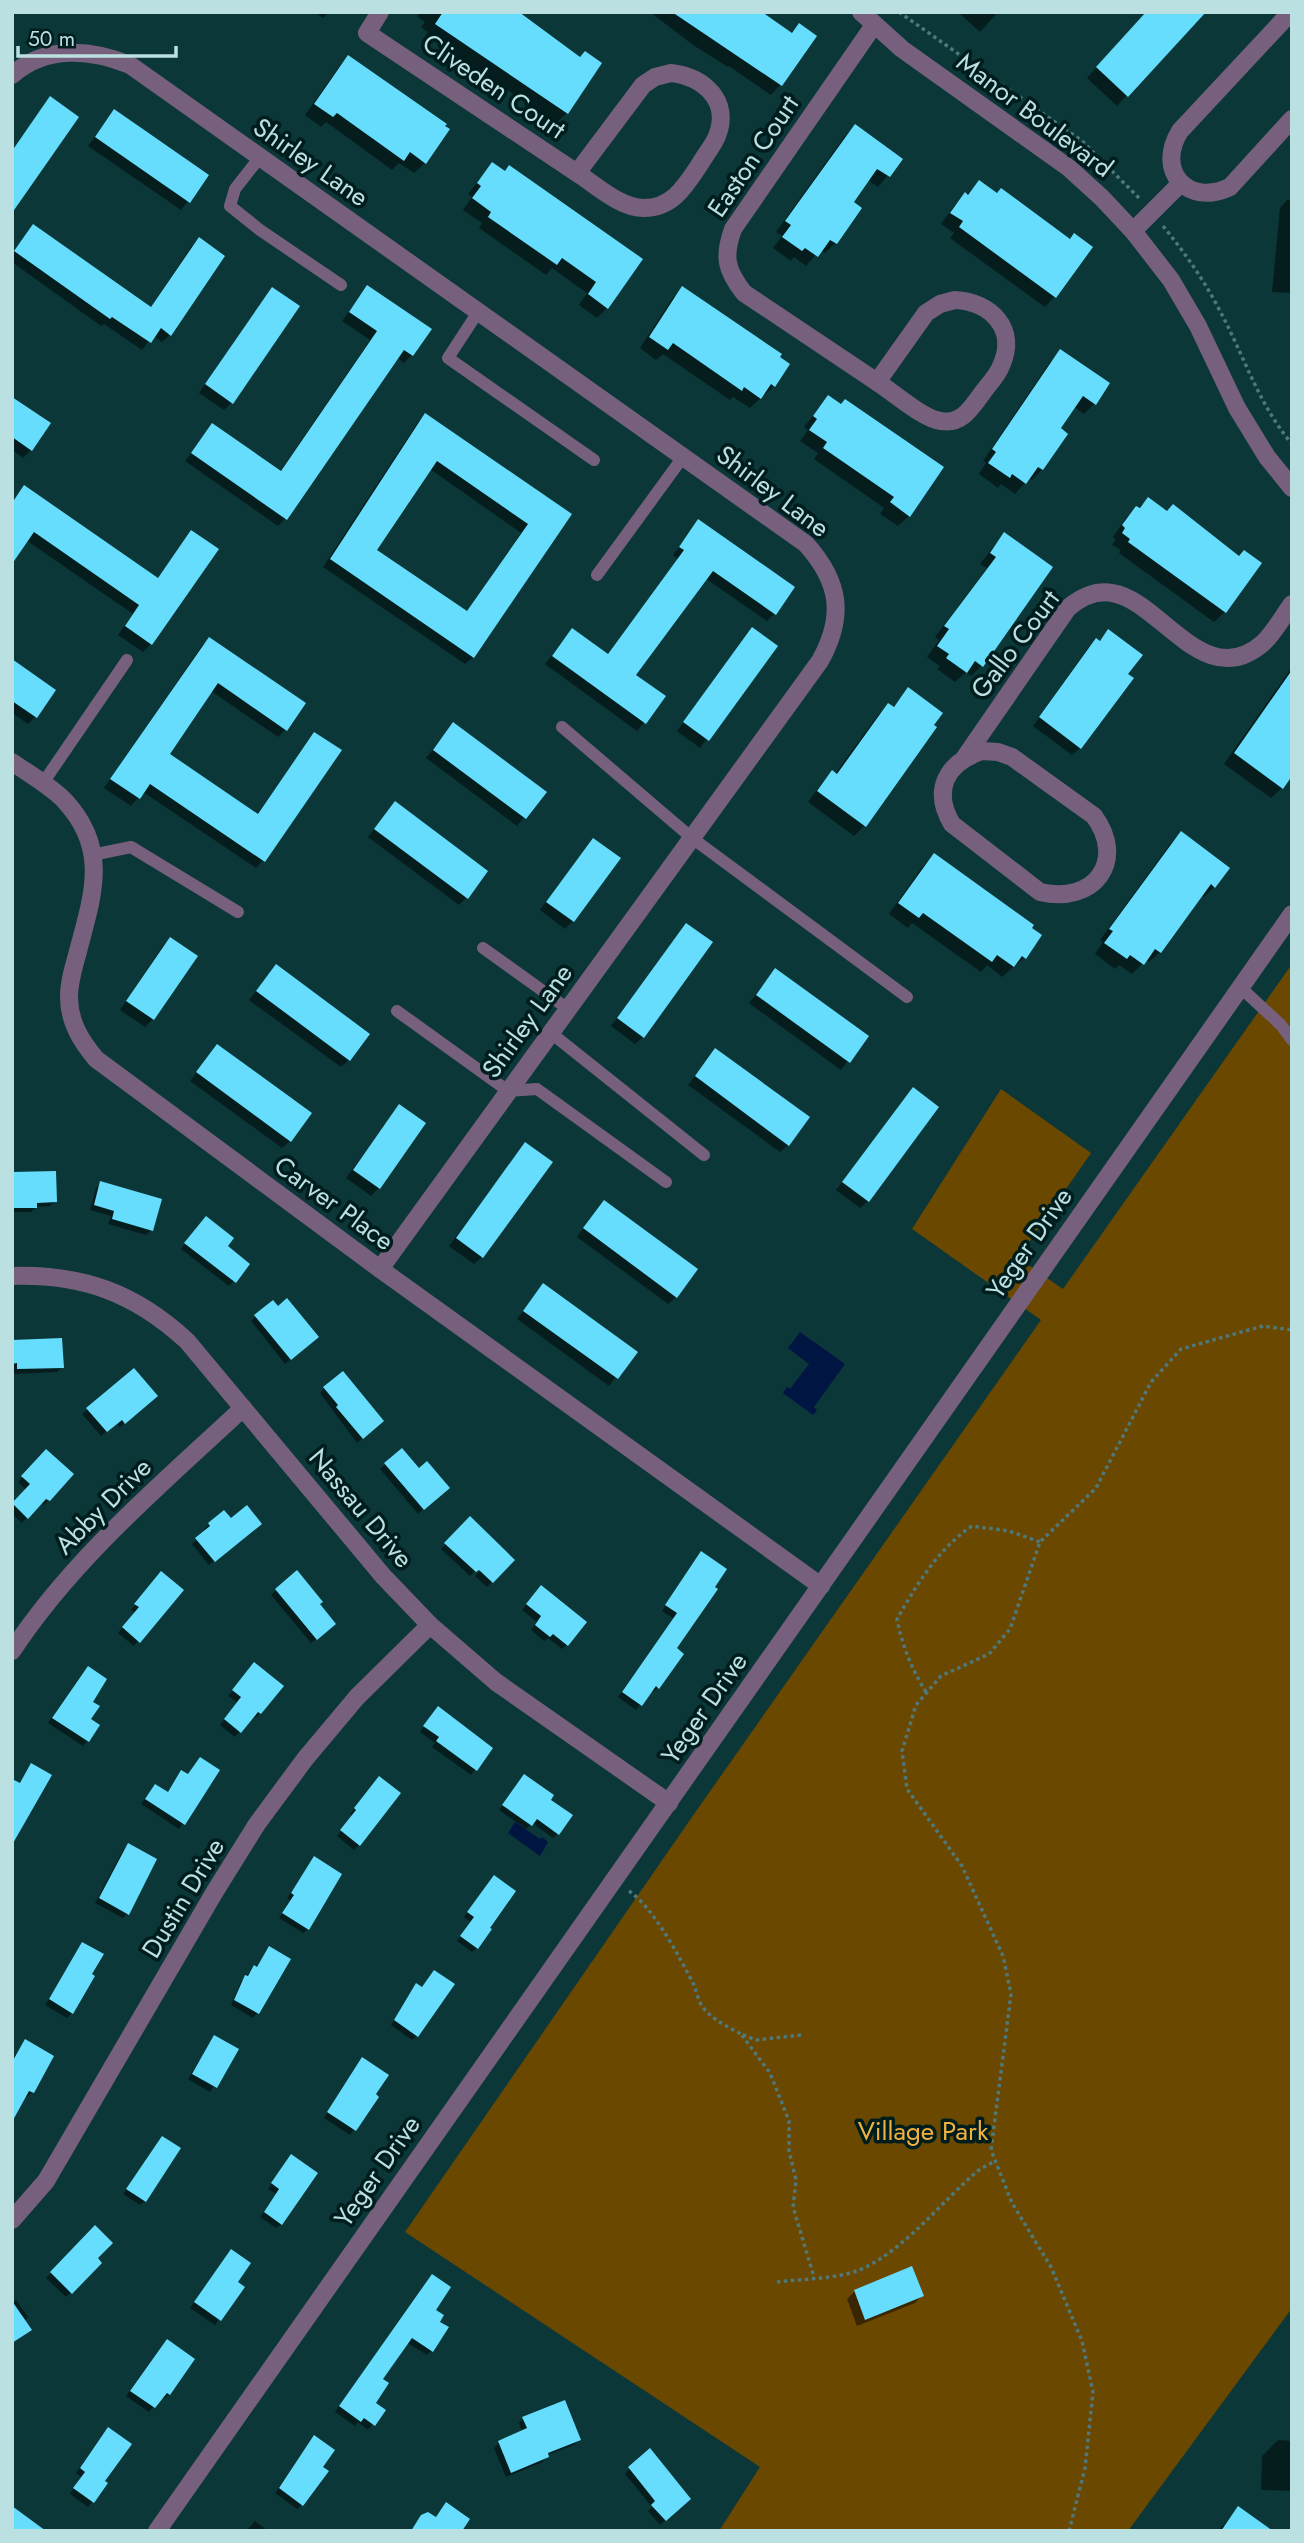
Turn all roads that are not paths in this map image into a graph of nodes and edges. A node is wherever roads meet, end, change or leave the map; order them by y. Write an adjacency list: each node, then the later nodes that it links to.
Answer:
1 (380, 12): 7 (street, Cliveden Court)
2 (1291, 12): 8 (street)
3 (870, 18): 9 (street, Manor Boulevard); 12 (street, Easton Court)
4 (12, 75): 6 (street, Shirley Lane)
5 (1292, 119): 8 (street)
6 (260, 157): 10 (lane); 11 (street, Shirley Lane)
7 (577, 173): 7 (street, Cliveden Court)
8 (1181, 183): 9 (street)
9 (1133, 231): 15 (street, Manor Boulevard)
10 (341, 285)
11 (478, 312): 13 (street, Shirley Lane); 14 (lane)
12 (877, 382): 12 (street, Easton Court)
13 (682, 457): 16 (lane); 23 (street, Shirley Lane)
14 (594, 460)
15 (1292, 488)
16 (597, 575)
17 (1292, 604): 20 (street, Gallo Court)
18 (127, 660): 22 (lane)
19 (562, 727): 23 (lane)
20 (965, 757): 20 (street, Gallo Court)
21 (12, 762): 22 (street, Carver Place)
22 (43, 783): 24 (street, Carver Place)
23 (692, 838): 29 (lane); 30 (street, Shirley Lane)
24 (92, 855): 25 (lane); 37 (street, Carver Place)
25 (238, 912)
26 (1292, 914): 28 (street, Yeger Drive)
27 (483, 948): 30 (lane)
28 (1240, 987): 33 (lane); 40 (street, Yeger Drive)
29 (906, 997)
30 (568, 1009): 32 (street, Shirley Lane)
31 (397, 1011): 34 (lane)
32 (551, 1033): 34 (street, Shirley Lane); 35 (lane)
33 (1292, 1040)
34 (508, 1091): 36 (lane); 37 (street, Shirley Lane)
35 (704, 1155)
36 (666, 1182)
37 (380, 1269): 40 (street, Carver Place)
38 (12, 1276): 39 (street, Nassau Drive)
39 (243, 1408): 41 (street, Nassau Drive); 42 (street, Abby Drive)
40 (821, 1586): 43 (street, Yeger Drive)
41 (430, 1625): 43 (street, Nassau Drive); 44 (street, Dustin Drive)
42 (12, 1651)
43 (669, 1803): 45 (street, Yeger Drive)
44 (12, 2220)
45 (157, 2531)

